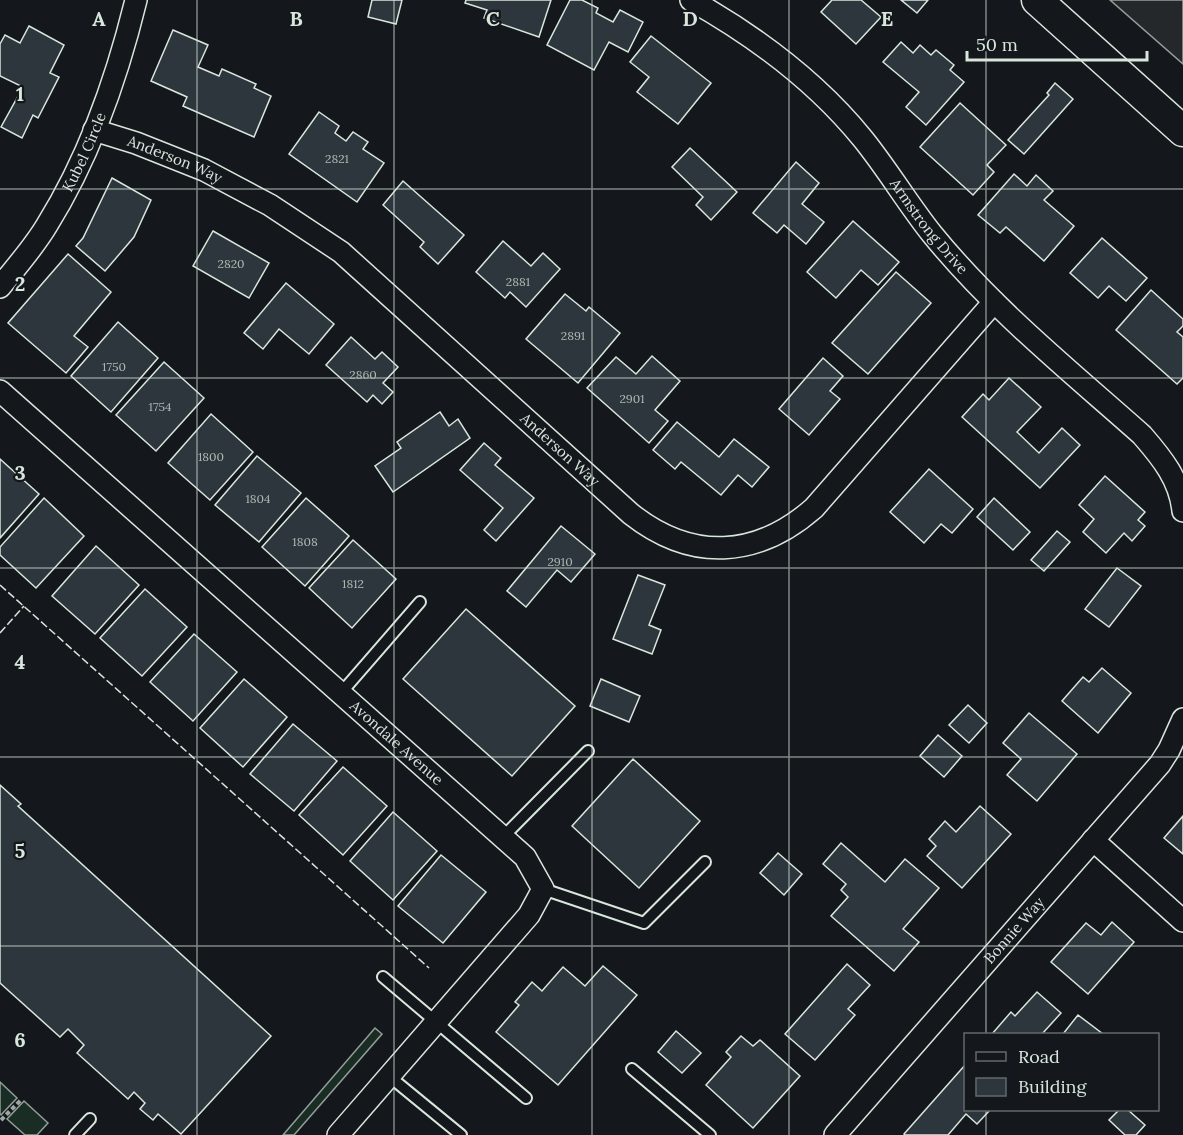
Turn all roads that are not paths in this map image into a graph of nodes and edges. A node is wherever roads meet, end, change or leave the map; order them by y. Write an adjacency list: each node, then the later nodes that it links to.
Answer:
1 (136, 0): 4 (street, Kubel Circle)
2 (691, 0): 7 (street, Armstrong Drive)
3 (1037, 0): 5 (main road)
4 (94, 130): 6 (street, Kubel Circle); 7 (street, Anderson Way)
5 (1183, 131)
6 (0, 287)
7 (994, 302): 9 (street, Armstrong Drive)
8 (0, 391): 11 (street, Avondale Avenue)
9 (1183, 511)
10 (420, 602): 11 (lane)
11 (340, 693): 14 (street, Avondale Avenue)
12 (1183, 719): 15 (street, Bonnie Way)
13 (588, 751): 14 (lane)
14 (503, 837): 17 (street, Avondale Avenue)
15 (1093, 840): 18 (street); 29 (street, Bonnie Way)
16 (705, 862): 17 (lane)
17 (543, 890): 20 (street)
18 (1183, 921)
19 (383, 977): 20 (lane)
20 (436, 1022): 22 (street); 23 (lane)
21 (632, 1069): 28 (lane)
22 (389, 1076): 26 (street); 27 (lane)
23 (526, 1098)
24 (90, 1119): 25 (lane)
25 (75, 1135)
26 (338, 1135)
27 (461, 1135)
28 (710, 1135)
29 (835, 1135)

